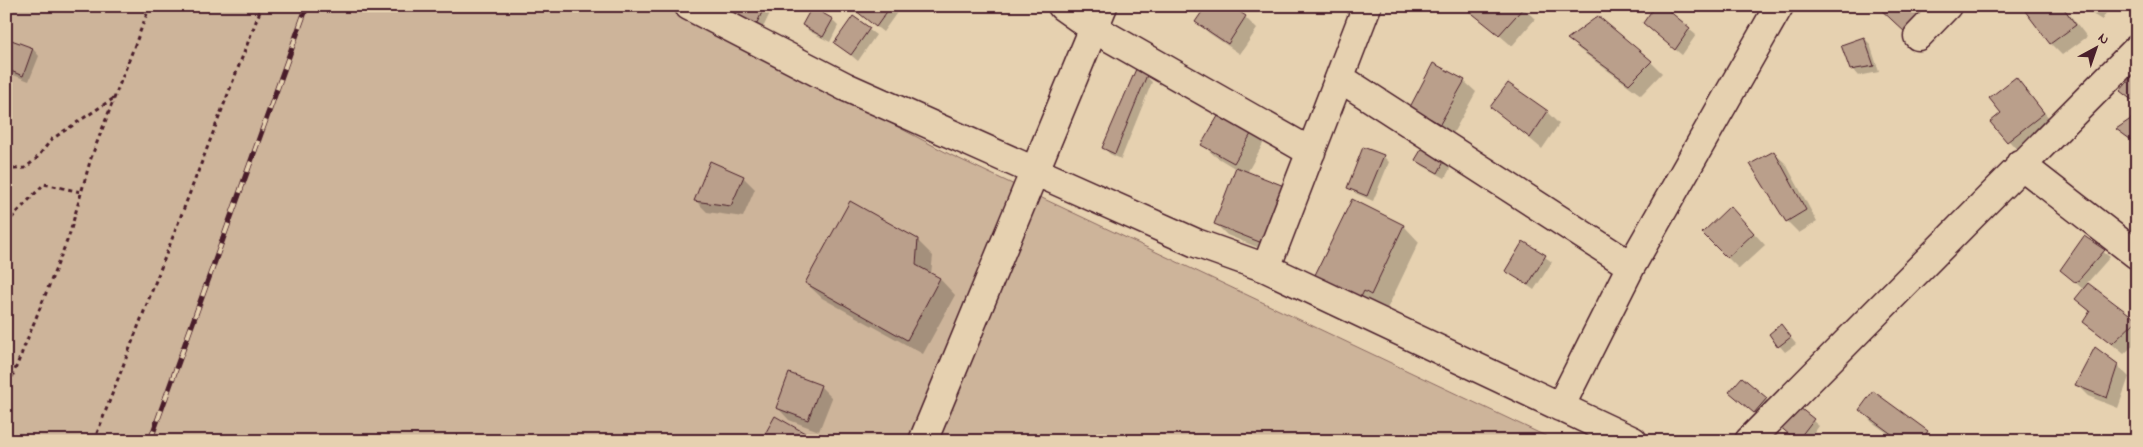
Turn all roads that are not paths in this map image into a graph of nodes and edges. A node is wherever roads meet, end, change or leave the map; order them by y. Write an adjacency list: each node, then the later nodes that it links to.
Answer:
1 (689, 6): 12 (street)
2 (1062, 6): 6 (street)
3 (1367, 6): 9 (street)
4 (1779, 6): 14 (street)
5 (1948, 6): 7 (street)
6 (1098, 17): 10 (street); 12 (street)
7 (1918, 36)
8 (2137, 49): 11 (street)
9 (1340, 78): 10 (street); 14 (street)
10 (1311, 152): 15 (street)
11 (2020, 164): 13 (street); 19 (street)
12 (1033, 172): 15 (street); 17 (street)
13 (2137, 255)
14 (1632, 266): 16 (street)
15 (1266, 268): 16 (street)
16 (1560, 407): 18 (street)
17 (922, 441)
18 (1634, 441)
19 (1749, 441)

